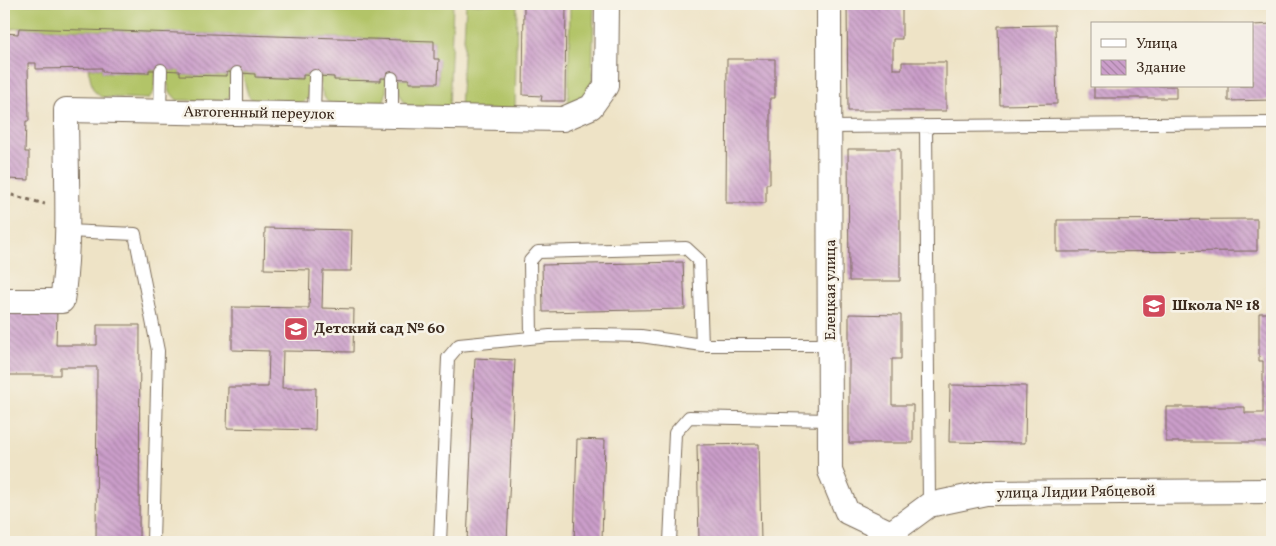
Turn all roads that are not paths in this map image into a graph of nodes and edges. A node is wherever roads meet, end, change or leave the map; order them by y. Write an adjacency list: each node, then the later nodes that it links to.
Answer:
1 (607, 4): 10 (street, Автогенный переулок)
2 (829, 4): 13 (street, Елецкая улица)
3 (160, 70): 7 (lane)
4 (237, 73): 8 (lane)
5 (315, 76): 9 (lane)
6 (392, 78): 10 (lane)
7 (160, 112): 8 (street, Автогенный переулок); 14 (street, Автогенный переулок)
8 (237, 114): 9 (street, Автогенный переулок)
9 (314, 115): 10 (street, Автогенный переулок)
10 (392, 117)
11 (1272, 123): 12 (lane)
12 (926, 126): 13 (lane); 21 (lane)
13 (829, 127): 18 (street, Елецкая улица)
14 (67, 222): 15 (street, Автогенный переулок); 23 (lane)
15 (4, 301)
16 (531, 338): 17 (lane); 17 (lane); 24 (lane)
17 (702, 345): 18 (lane)
18 (831, 345): 19 (street, Елецкая улица)
19 (830, 420): 22 (street, Елецкая улица); 25 (lane)
20 (1272, 491): 21 (street, улица Лидии Рябцевой)
21 (929, 504): 22 (street, улица Лидии Рябцевой)
22 (888, 538)
23 (153, 542)
24 (440, 542)
25 (670, 542)

